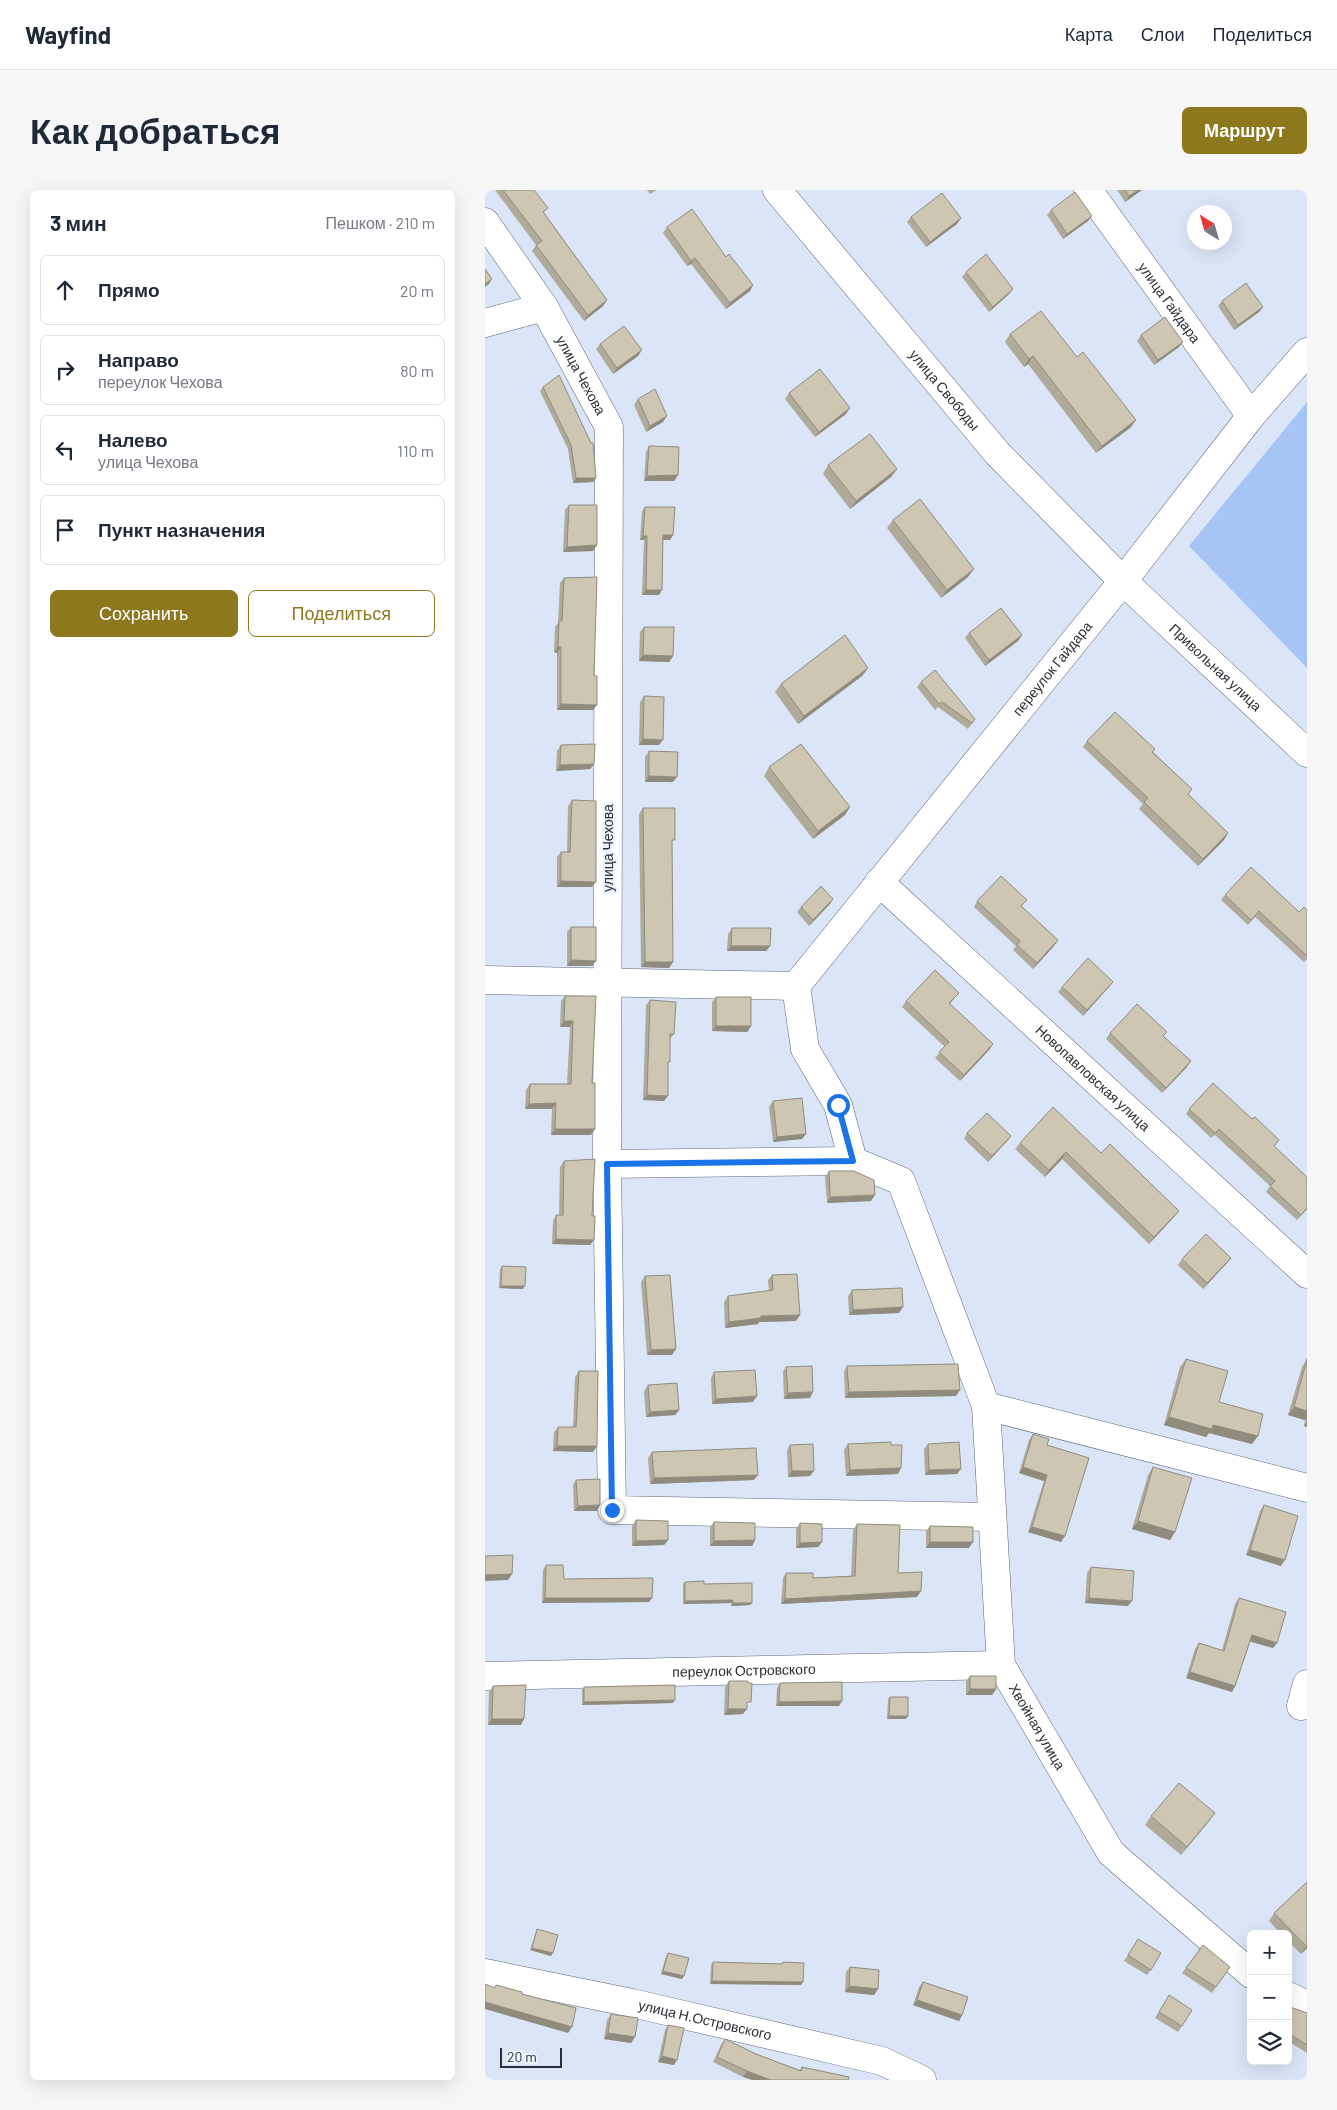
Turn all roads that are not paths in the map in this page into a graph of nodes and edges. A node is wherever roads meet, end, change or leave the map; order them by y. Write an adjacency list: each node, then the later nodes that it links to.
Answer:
1 (777, 190): 8 (street, улица Свободы)
2 (1087, 190): 7 (street, улица Гайдара)
3 (485, 222): 4 (street, улица Чехова)
4 (543, 308): 5 (street); 12 (street, улица Чехова)
5 (485, 323)
6 (1307, 352): 7 (street, переулок Гайдара)
7 (1251, 416): 8 (street, переулок Гайдара)
8 (1123, 581): 9 (street, Привольная улица); 10 (street, переулок Гайдара)
9 (1307, 753)
10 (879, 882): 13 (street, переулок Гайдара); 16 (street, Новопавловская улица)
11 (485, 980): 12 (street)
12 (608, 982): 13 (street); 15 (street, улица Чехова)
13 (796, 986): 14 (street)
14 (853, 1161): 15 (street); 17 (street, Хвойная улица)
15 (607, 1164): 19 (street, улица Чехова)
16 (1307, 1274)
17 (986, 1406): 18 (street); 19 (street, Хвойная улица)
18 (1307, 1488)
19 (992, 1516): 20 (street, Хвойная улица)
20 (1001, 1665): 21 (street, переулок Островского); 22 (street, Хвойная улица)
21 (485, 1676)
22 (1247, 1971)
23 (485, 1973): 26 (street, улица Н.Островского)
24 (1292, 1998): 25 (street)
25 (1307, 2006)
26 (922, 2080)

